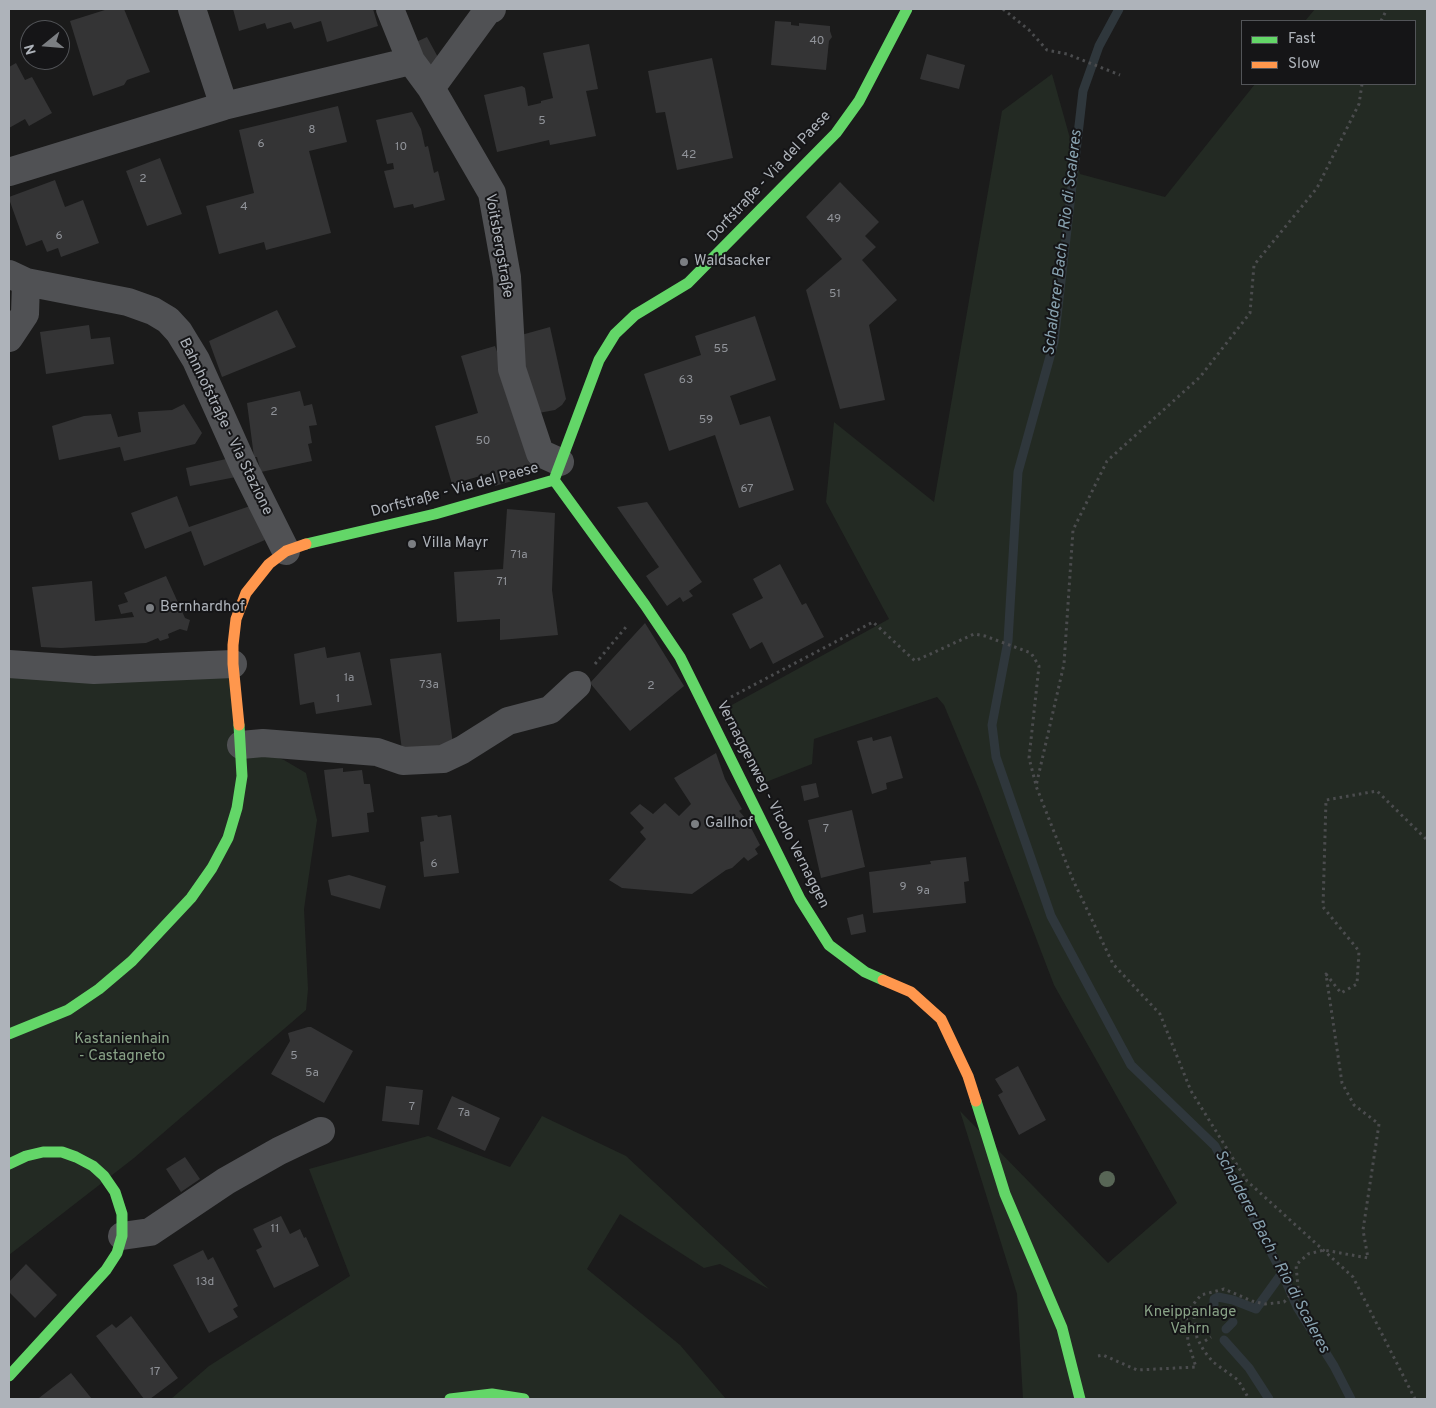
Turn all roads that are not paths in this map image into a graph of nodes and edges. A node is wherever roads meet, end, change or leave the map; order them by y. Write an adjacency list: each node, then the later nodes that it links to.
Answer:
1 (192, 9): 7 (street)
2 (390, 9): 5 (street, Voitsbergstraße)
3 (492, 9): 6 (street)
4 (907, 9): 11 (street, Dorfstraße - Via del Paese)
5 (411, 61): 6 (street, Voitsbergstraße); 7 (street)
6 (431, 88): 11 (street, Voitsbergstraße)
7 (224, 106): 8 (street)
8 (9, 172)
9 (17, 278): 10 (street); 12 (street, Bahnhofstraße - Via Stazione)
10 (9, 338)
11 (557, 471): 12 (street, Dorfstraße - Via del Paese); 24 (street, Vernaggenweg - Vicolo Vernaggen)
12 (286, 551): 14 (street, Dorfstraße - Via del Paese)
13 (9, 664): 14 (street)
14 (233, 664): 16 (street, Dorfstraße - Via del Paese)
15 (577, 685): 16 (street)
16 (241, 745): 17 (street, Dorfstraße - Via del Paese)
17 (9, 1034)
18 (321, 1131): 20 (street)
19 (9, 1164): 20 (street)
20 (122, 1236): 21 (street)
21 (9, 1376)
22 (450, 1399): 23 (street)
23 (524, 1399)
24 (1080, 1399)

